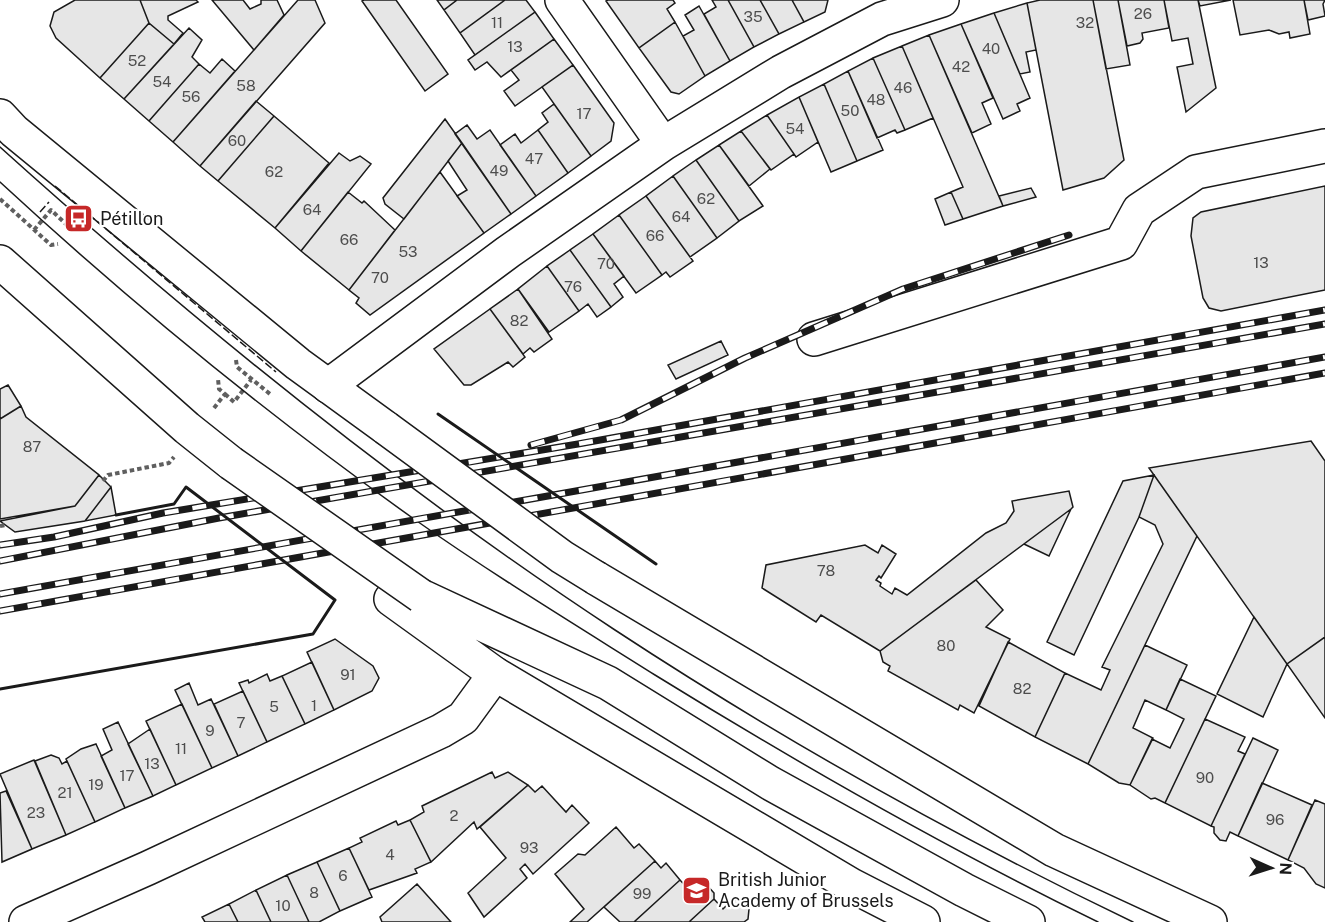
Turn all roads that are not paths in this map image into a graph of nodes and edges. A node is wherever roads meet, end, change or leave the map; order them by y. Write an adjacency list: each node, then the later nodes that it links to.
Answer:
1 (562, 0): 5 (main road)
2 (942, 0): 3 (main road)
3 (878, 10): 5 (main road)
4 (0, 116): 9 (main road)
5 (663, 144): 9 (main road)
6 (1325, 146): 8 (main road)
7 (0, 262): 10 (main road, bridge)
8 (814, 339)
9 (328, 386): 15 (main road, bridge)
10 (406, 597): 11 (main road); 14 (main road)
11 (495, 674): 12 (main road); 13 (main road)
12 (26, 922)
13 (923, 922)
14 (1028, 922)
15 (1210, 922)

